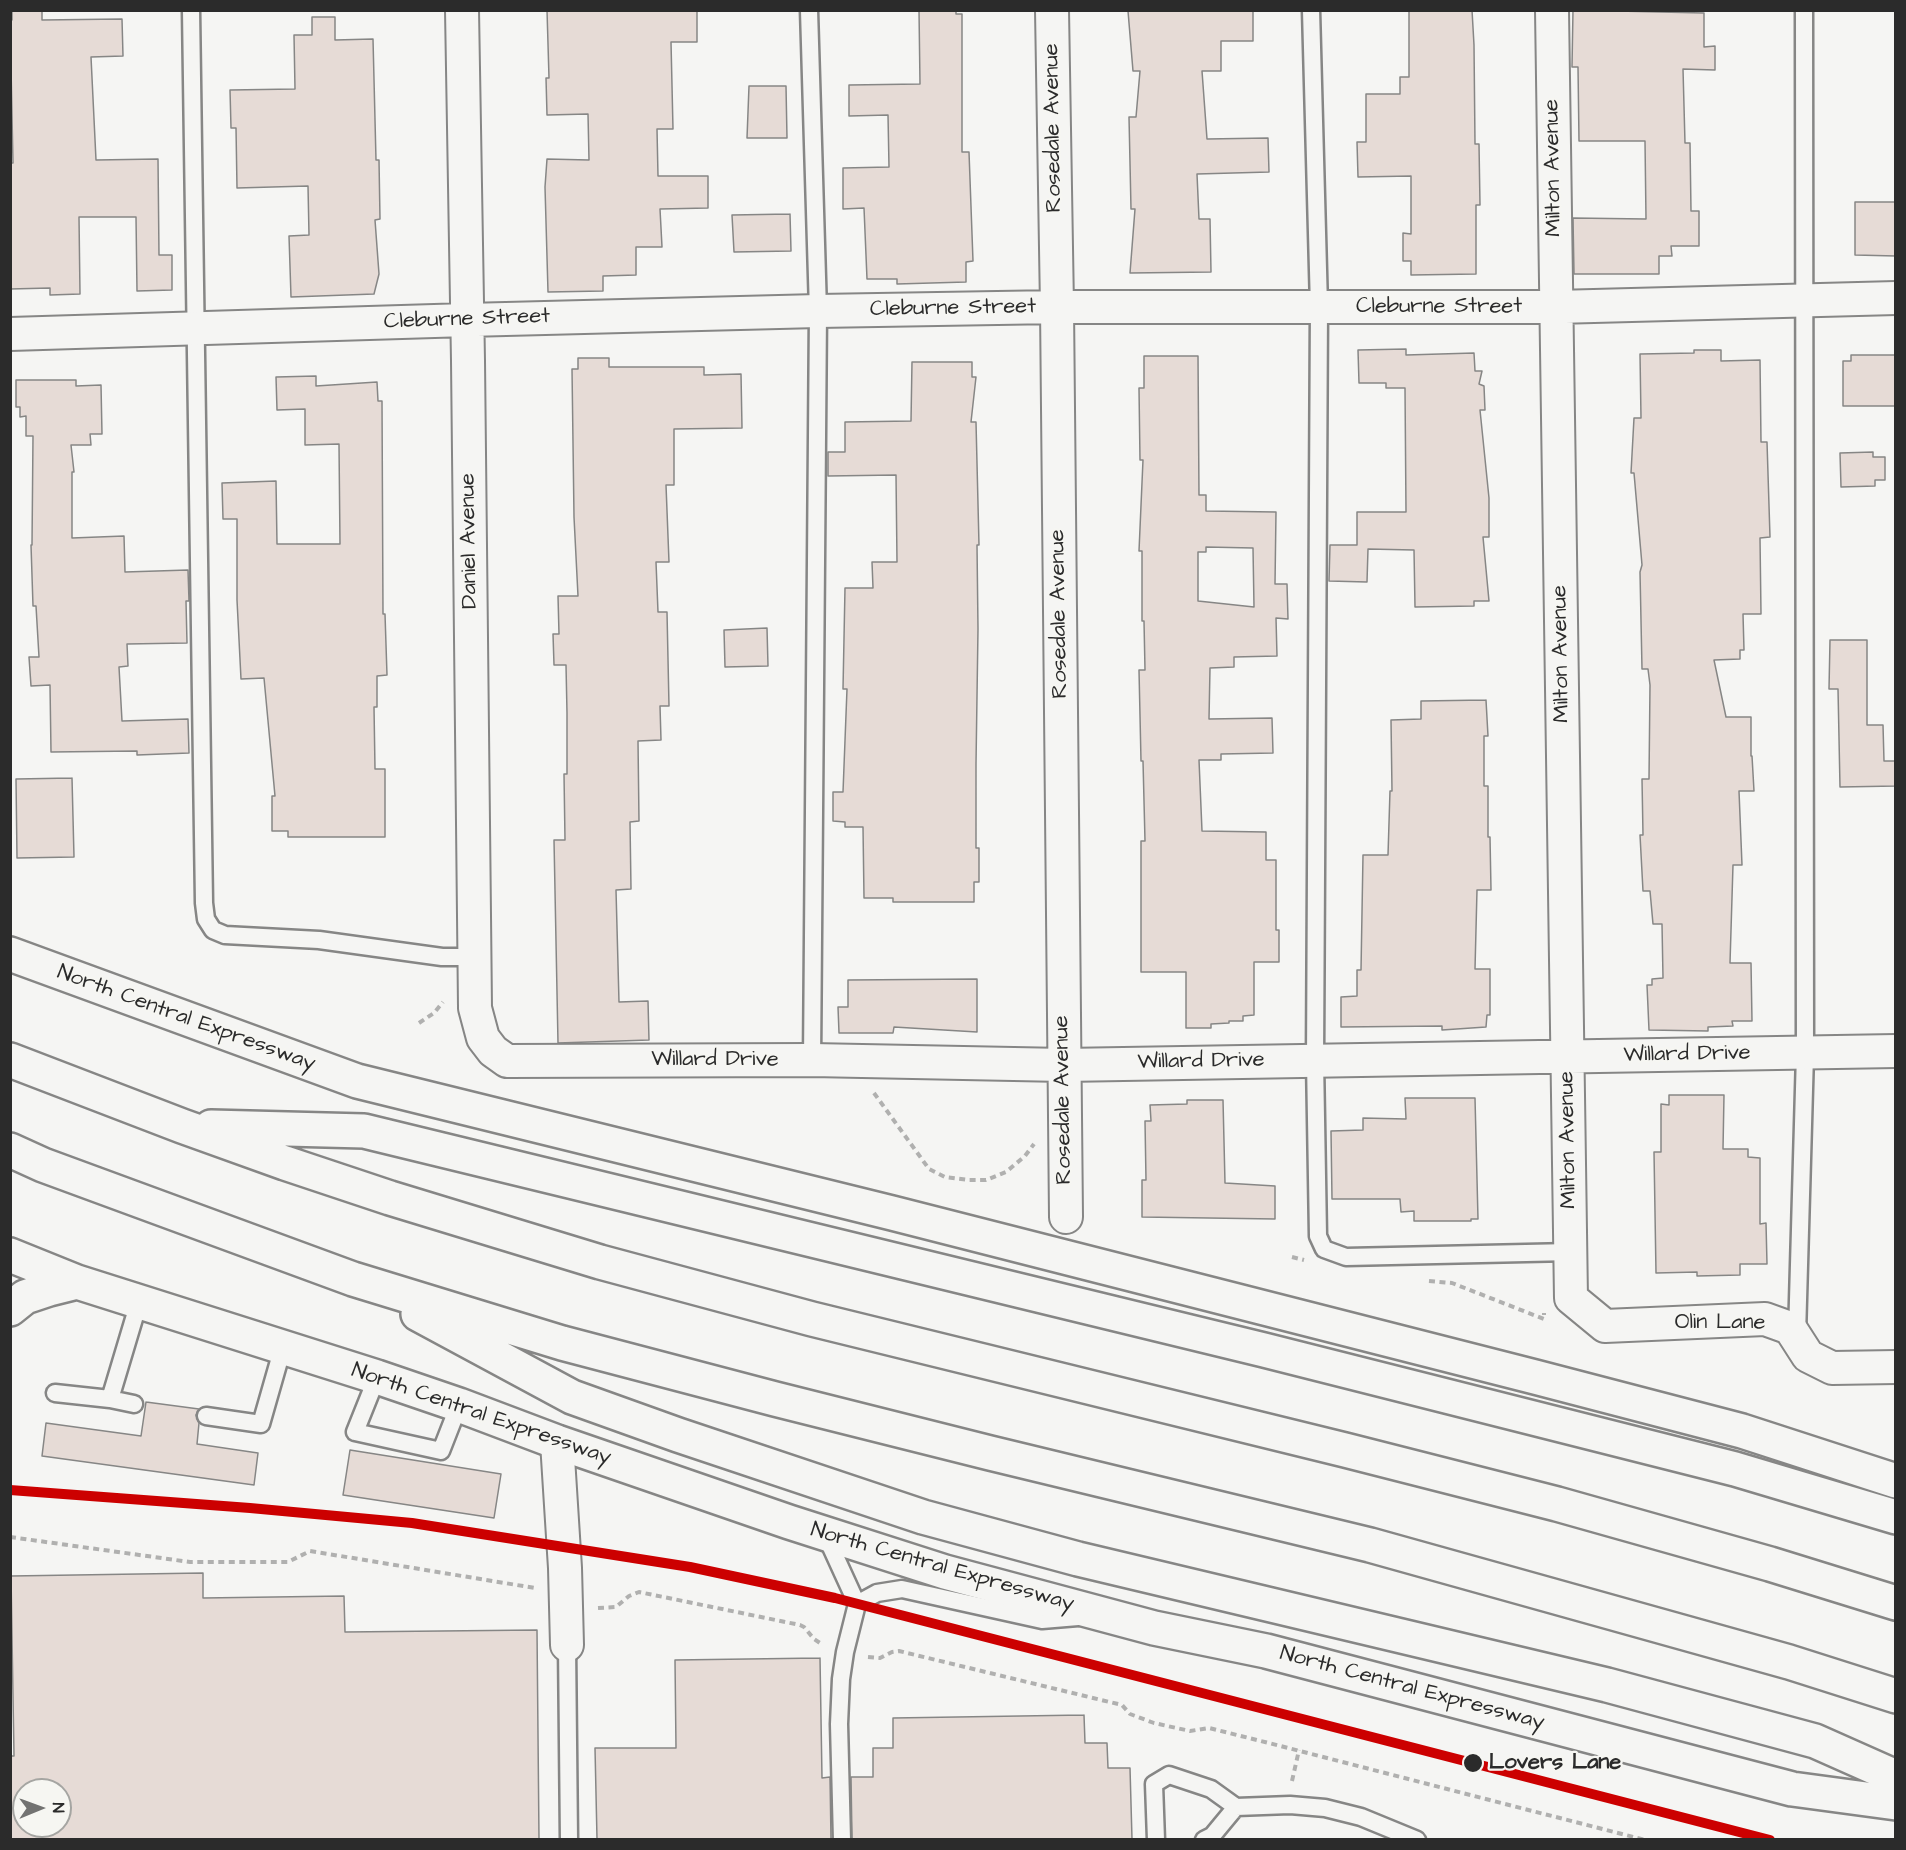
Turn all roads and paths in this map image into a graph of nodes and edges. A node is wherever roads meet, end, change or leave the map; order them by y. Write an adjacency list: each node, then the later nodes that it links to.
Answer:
1 (191, 10): 15 (lane)
2 (462, 10): 14 (street, Daniel Avenue)
3 (809, 10): 13 (lane)
4 (1052, 10): 12 (street, Rosedale Avenue)
5 (1311, 10): 10 (lane)
6 (1552, 10): 11 (street, Milton Avenue)
7 (1804, 10): 9 (lane)
8 (1896, 298): 9 (street, Cleburne Street)
9 (1804, 300): 11 (street, Cleburne Street); 22 (lane)
10 (1319, 307): 11 (street, Cleburne Street); 12 (street, Cleburne Street); 26 (lane)
11 (1556, 307): 23 (street, Milton Avenue)
12 (1057, 308): 13 (street, Cleburne Street); 28 (street, Rosedale Avenue)
13 (818, 311): 14 (street, Cleburne Street); 25 (lane)
14 (467, 320): 15 (street, Cleburne Street); 18 (street, Daniel Avenue)
15 (194, 329): 16 (street, Cleburne Street); 18 (lane)
16 (10, 334)
17 (10, 954): 54 (main road, North Central Expressway)
18 (474, 957): 27 (street, Daniel Avenue)
19 (445, 1000): 20 (path)
20 (419, 1023)
21 (1896, 1051): 22 (street, Willard Drive)
22 (1805, 1054): 23 (street, Willard Drive); 44 (lane)
23 (1568, 1057): 26 (street, Willard Drive); 34 (street, Milton Avenue)
24 (10, 1060): 30 (main road)
25 (812, 1060): 27 (street, Willard Drive); 28 (street, Willard Drive)
26 (1315, 1060): 28 (street, Willard Drive); 34 (lane)
27 (507, 1061)
28 (1064, 1065): 33 (street, Rosedale Avenue)
29 (871, 1089): 31 (path)
30 (182, 1126): 55 (main road); 59 (main road)
31 (1036, 1140)
32 (10, 1150): 38 (main road)
33 (1066, 1217)
34 (1571, 1252): 42 (street, Milton Avenue)
35 (10, 1255): 40 (main road, North Central Expressway)
36 (1292, 1257): 37 (path)
37 (1310, 1262)
38 (353, 1280): 63 (main road); 66 (main road)
39 (1429, 1281): 42 (path)
40 (76, 1282): 41 (main road, North Central Expressway); 43 (main road)
41 (139, 1302): 45 (main road, North Central Expressway); 49 (lane)
42 (1558, 1302): 44 (street, Olin Lane)
43 (10, 1309)
44 (1797, 1338): 46 (street, Olin Lane)
45 (283, 1347): 47 (main road, North Central Expressway); 52 (lane)
46 (1896, 1367)
47 (377, 1377): 51 (main road, North Central Expressway); 51 (lane)
48 (55, 1393): 49 (lane)
49 (110, 1399): 50 (lane)
50 (134, 1404)
51 (459, 1405): 53 (main road, North Central Expressway)
52 (206, 1416)
53 (557, 1442): 56 (main road, North Central Expressway); 62 (street)
54 (1896, 1480)
55 (1896, 1516)
56 (825, 1534): 60 (lane); 61 (main road, North Central Expressway)
57 (10, 1537): 58 (path)
58 (542, 1589)
59 (1896, 1603)
60 (857, 1604): 61 (lane); 71 (lane)
61 (1107, 1615): 68 (main road, North Central Expressway)
62 (567, 1645): 70 (lane)
63 (1896, 1696)
64 (1155, 1723): 65 (path)
65 (1299, 1750): 67 (path); 75 (path)
66 (1896, 1777)
67 (1291, 1782)
68 (1896, 1803)
69 (1236, 1807): 72 (lane); 73 (lane); 74 (lane)
70 (569, 1839)
71 (842, 1839)
72 (1156, 1839)
73 (1204, 1839)
74 (1417, 1839)
75 (1645, 1839)

